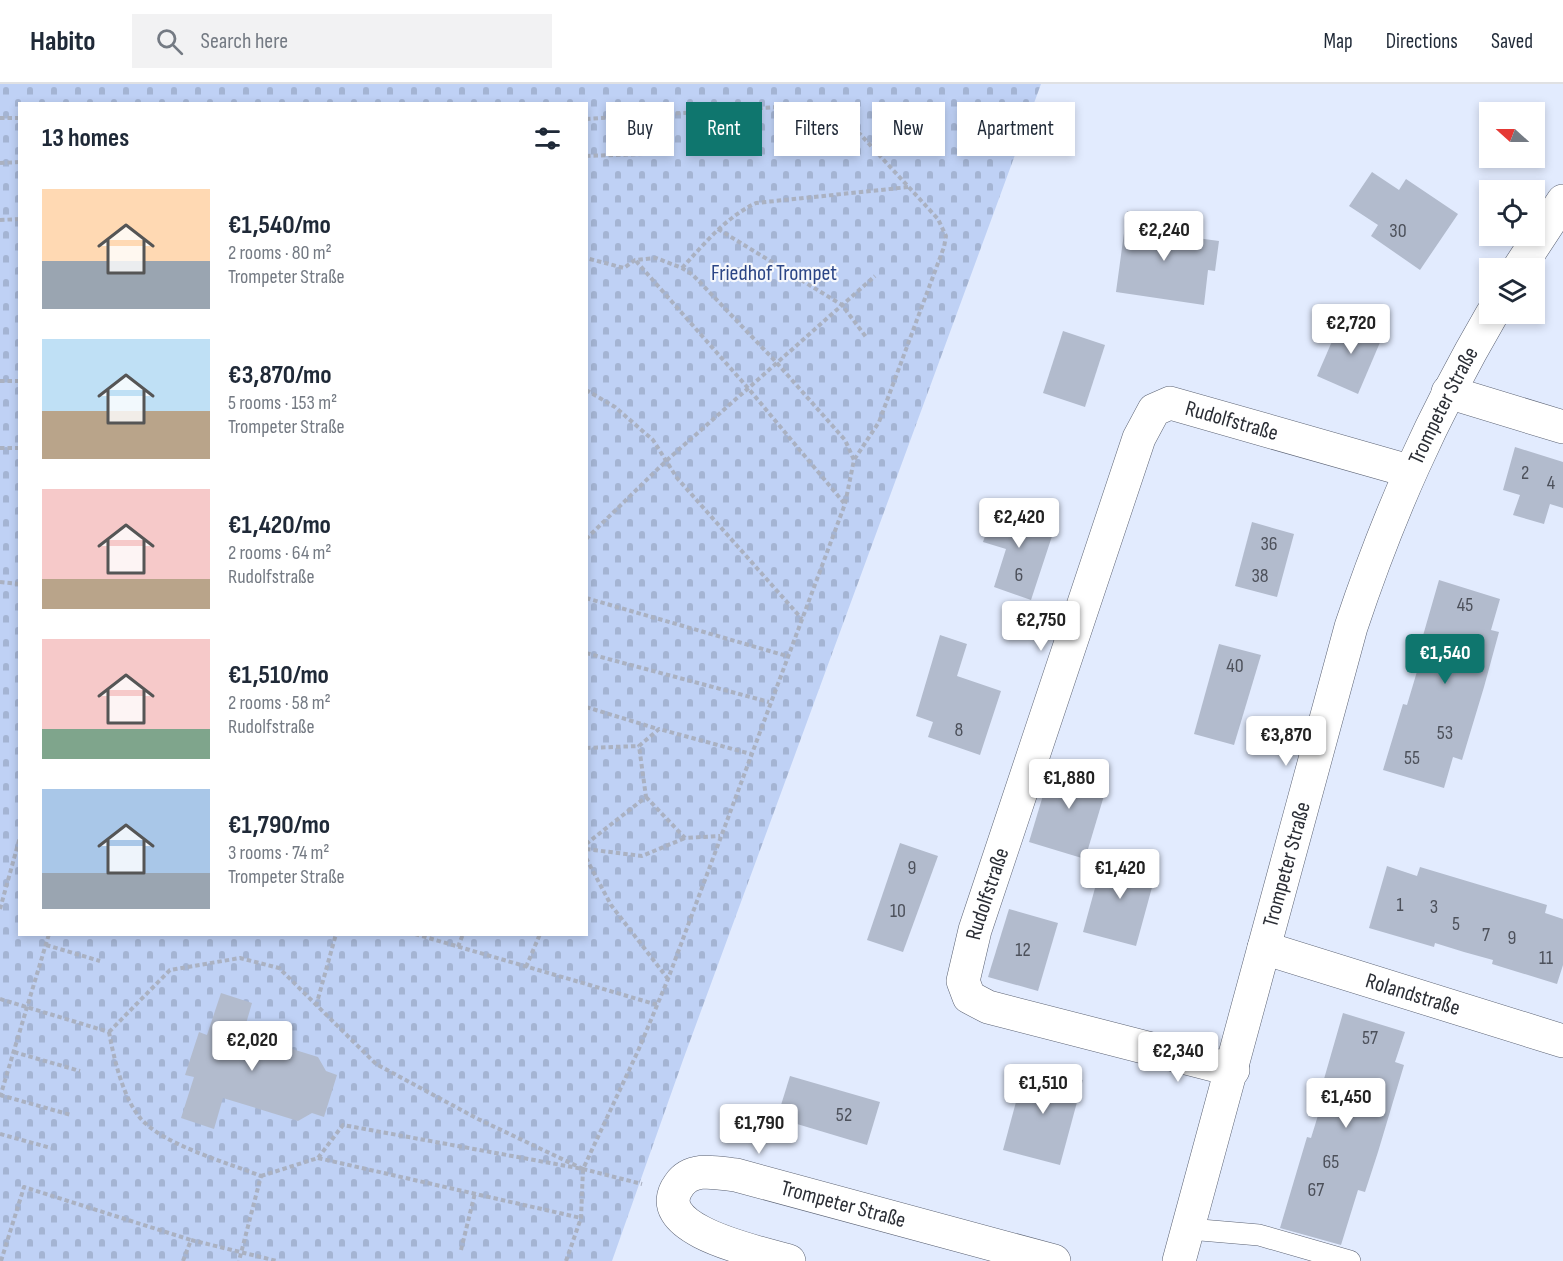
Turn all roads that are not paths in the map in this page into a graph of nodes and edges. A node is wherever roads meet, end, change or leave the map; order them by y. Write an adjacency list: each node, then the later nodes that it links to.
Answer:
1 (1563, 201): 2 (street)
2 (1526, 258)
3 (1486, 324): 4 (street, Trompeter Straße)
4 (1448, 392): 5 (street); 6 (street, Trompeter Straße)
5 (1563, 427)
6 (1409, 471): 7 (street, Trompeter Straße); 9 (street, Rudolfstraße)
7 (1264, 948): 8 (street, Rolandstraße); 9 (street, Trompeter Straße)
8 (1563, 1041)
9 (1233, 1070): 10 (street, Trompeter Straße)
10 (1189, 1229): 13 (street, Trompeter Straße); 14 (lane)
11 (789, 1261): 12 (street, Trompeter Straße)
12 (1054, 1261)
13 (1179, 1261)
14 (1350, 1261)

